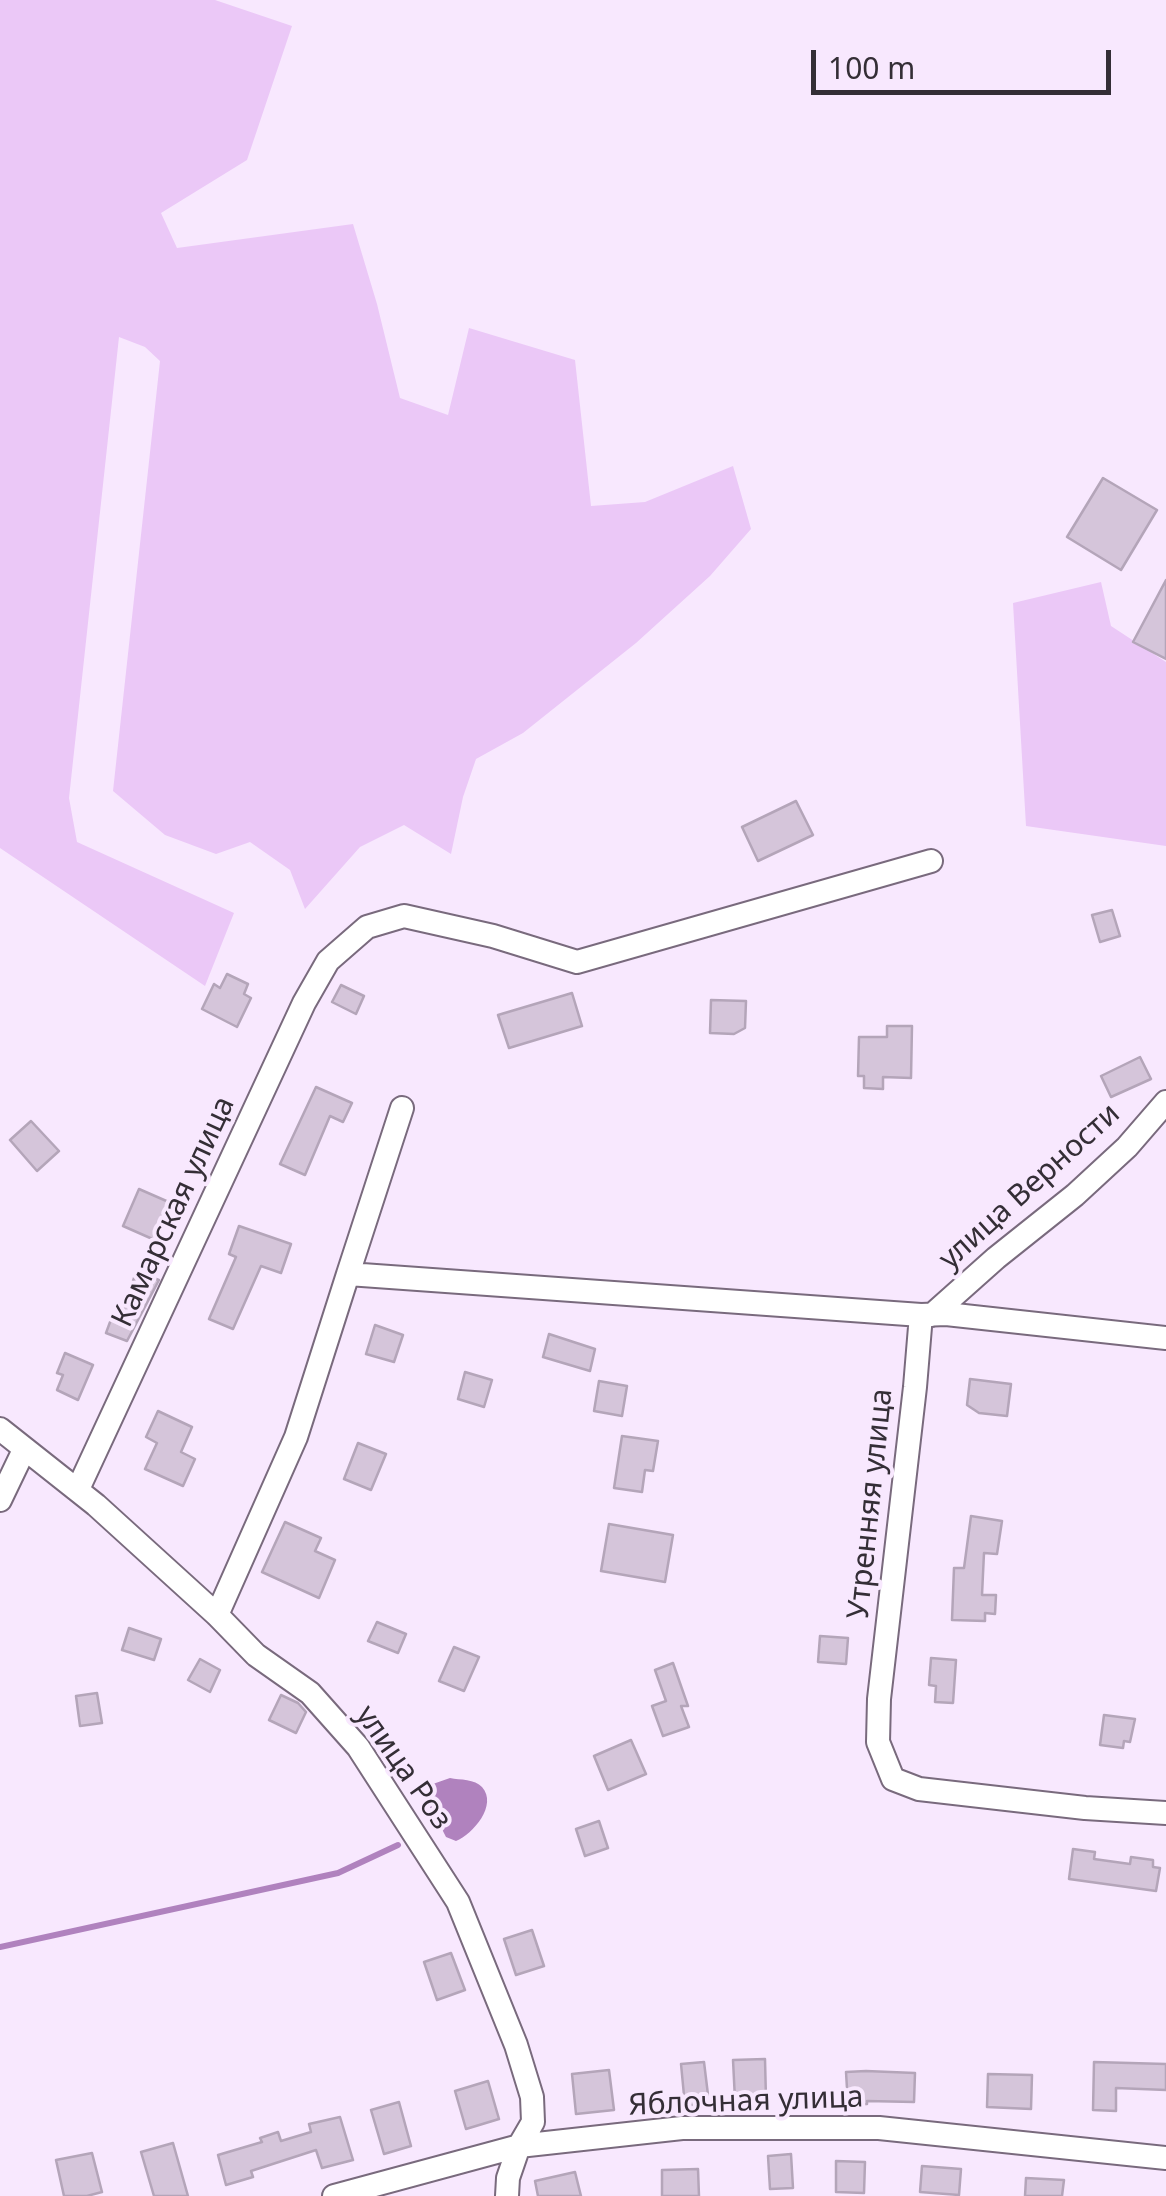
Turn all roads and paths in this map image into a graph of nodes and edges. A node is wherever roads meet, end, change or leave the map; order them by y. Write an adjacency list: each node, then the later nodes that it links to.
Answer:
1 (931, 861): 9 (street, Камарская улица)
2 (1166, 1102): 5 (street, улица Верности)
3 (402, 1108): 4 (street)
4 (348, 1274): 5 (street); 11 (street)
5 (926, 1315): 6 (street); 12 (street, Утренняя улица)
6 (1166, 1338)
7 (0, 1429): 8 (street, улица Роз)
8 (24, 1450): 9 (street, улица Роз); 10 (street)
9 (78, 1489): 11 (street, улица Роз)
10 (0, 1500)
11 (217, 1615): 13 (street, улица Роз)
12 (1166, 1813)
13 (519, 2146): 14 (street, Яблочная улица); 15 (street, Яблочная улица); 16 (street, улица Роз)
14 (1166, 2158)
15 (334, 2196)
16 (507, 2196)

